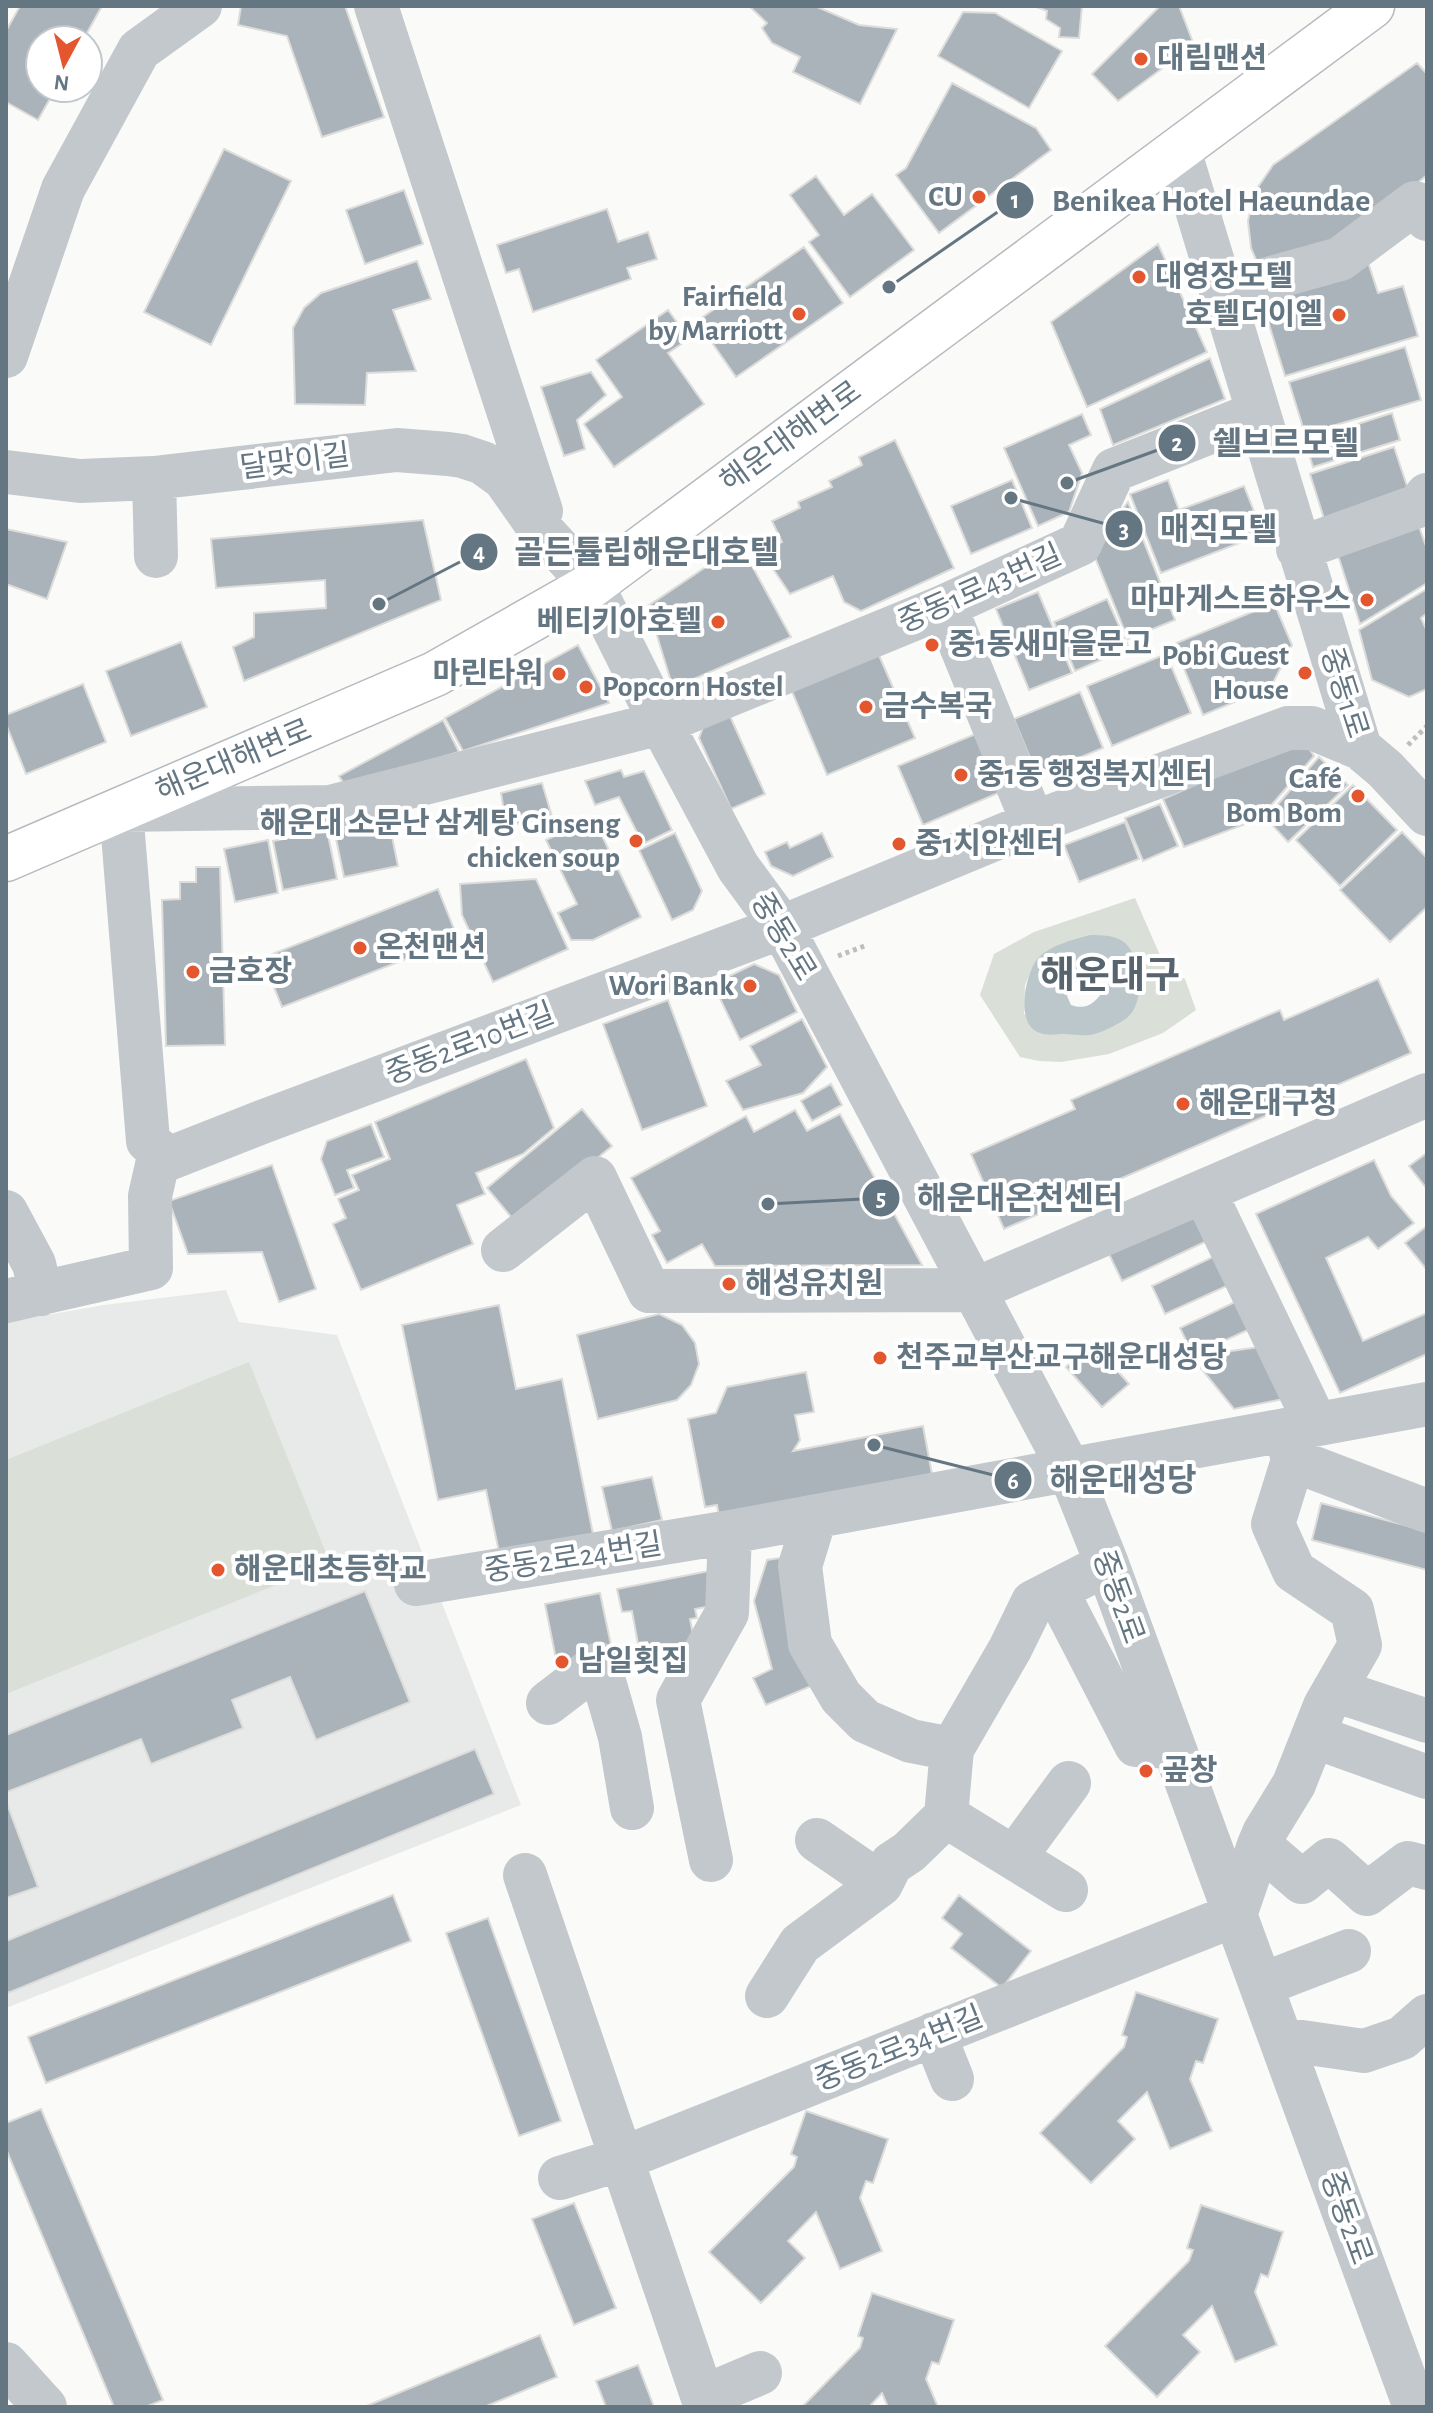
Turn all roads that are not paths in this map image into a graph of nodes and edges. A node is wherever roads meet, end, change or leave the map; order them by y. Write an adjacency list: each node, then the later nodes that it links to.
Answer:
1 (200, 6): 7 (street)
2 (376, 6): 12 (street, 달맞이길)
3 (1372, 6): 4 (main road, 해운대해변로)
4 (1179, 150): 6 (street, 중동1로); 15 (main road, 해운대해변로)
5 (1423, 206): 6 (street)
6 (1221, 292): 8 (street, 중동1로)
7 (6, 356)
8 (1258, 413): 13 (street, 중동1로); 16 (street, 중동1로43번길)
9 (6, 472): 10 (street, 달맞이길)
10 (154, 478): 12 (street, 달맞이길); 14 (street)
11 (1427, 495): 13 (street)
12 (549, 536): 15 (street, 달맞이길)
13 (1298, 549): 18 (street, 중동1로)
14 (156, 556)
15 (592, 585): 17 (street, 중동2로); 19 (main road, 해운대해변로)
16 (945, 606): 17 (street, 중동1로43번길); 21 (street)
17 (661, 723): 19 (street, 해운대해변로); 23 (street, 중동2로)
18 (1360, 748): 20 (street, 중동1로); 21 (street)
19 (121, 810): 22 (main road, 해운대해변로); 25 (street)
20 (1427, 814)
21 (1033, 823): 23 (street)
22 (6, 859)
23 (782, 927): 25 (street, 중동2로10번길); 29 (street, 중동2로)
24 (1427, 1095): 26 (street)
25 (160, 1152): 30 (street)
26 (1204, 1191): 29 (street); 32 (street)
27 (6, 1212): 30 (street)
28 (503, 1250): 29 (street)
29 (974, 1290): 33 (street, 중동2로)
30 (23, 1298)
31 (1427, 1404): 32 (street, 중동2로24번길)
32 (1298, 1438): 33 (street, 중동2로24번길); 34 (street); 40 (street)
33 (1069, 1469): 35 (street, 중동2로24번길); 37 (street, 중동2로)
34 (1427, 1511)
35 (815, 1517): 36 (street, 중동2로24번길); 47 (street)
36 (730, 1532): 38 (street, 중동2로24번길); 41 (street)
37 (1107, 1564): 39 (street); 46 (street, 중동2로)
38 (416, 1584)
39 (1056, 1590): 46 (street); 47 (street)
40 (1334, 1690): 43 (street); 44 (street)
41 (678, 1700): 45 (street); 55 (street)
42 (548, 1703): 45 (street)
43 (1427, 1721)
44 (1313, 1736): 48 (street); 53 (street)
45 (620, 1737): 50 (street)
46 (1173, 1747): 60 (street, 중동2로)
47 (952, 1749): 51 (street)
48 (1427, 1777)
49 (1069, 1783): 54 (street)
50 (632, 1808)
51 (946, 1816): 54 (street); 58 (street)
52 (817, 1840): 58 (street)
53 (1259, 1845): 56 (street); 60 (street)
54 (1014, 1858): 59 (street)
55 (711, 1860)
56 (1427, 1868)
57 (525, 1875): 68 (street)
58 (881, 1884): 63 (street)
59 (1066, 1890)
60 (1235, 1915): 62 (street, 중동2로); 65 (street, 중동2로34번길)
61 (1349, 1951): 62 (street)
62 (1261, 1985): 66 (street, 중동2로)
63 (767, 1996)
64 (1427, 2016): 66 (street)
65 (934, 2034): 67 (street); 68 (street, 중동2로34번길)
66 (1281, 2039): 74 (street, 중동2로)
67 (952, 2079)
68 (621, 2159): 69 (street, 중동2로34번길); 72 (street)
69 (560, 2178)
70 (6, 2364): 73 (street)
71 (760, 2373): 72 (street)
72 (705, 2402)
73 (45, 2407)
74 (1415, 2407)

